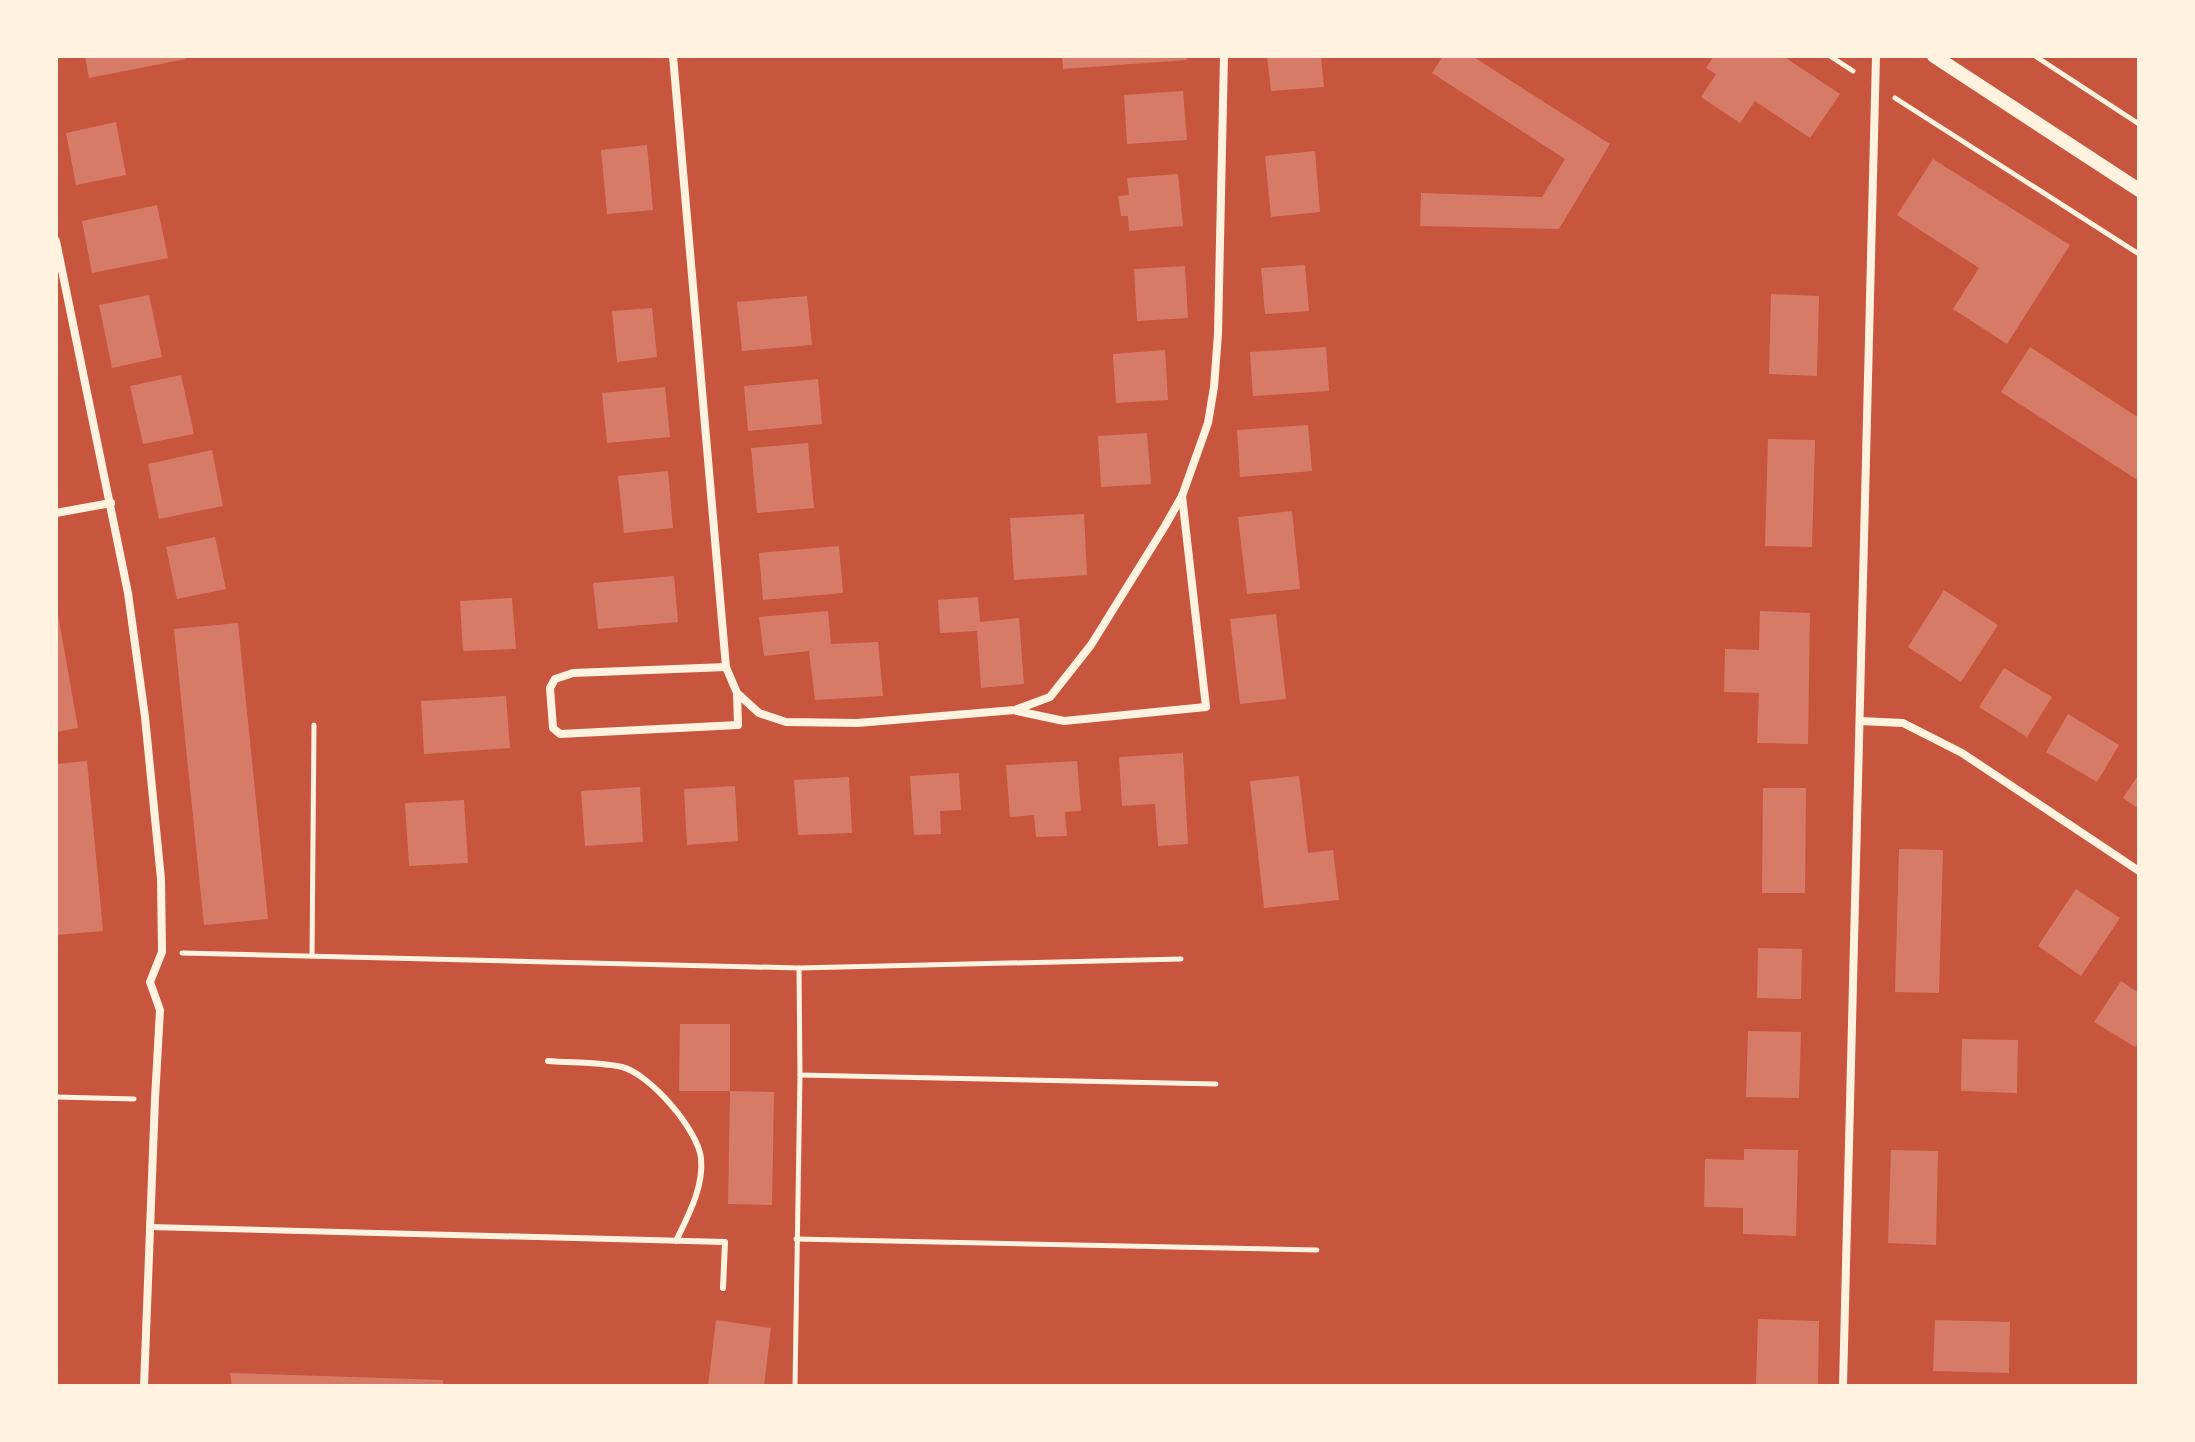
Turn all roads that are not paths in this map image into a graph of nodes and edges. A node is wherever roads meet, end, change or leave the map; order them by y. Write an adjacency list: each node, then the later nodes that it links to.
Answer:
1 (673, 56): 10 (street)
2 (1224, 56): 7 (street)
3 (1876, 56): 13 (street)
4 (1934, 56): 5 (street)
5 (2139, 190)
6 (56, 241): 8 (street)
7 (1182, 496): 12 (street); 12 (street)
8 (111, 503): 9 (street); 16 (street)
9 (56, 513)
10 (726, 667): 11 (street); 11 (street)
11 (737, 693): 12 (street)
12 (1015, 710)
13 (1860, 721): 14 (street); 20 (street)
14 (2139, 871)
15 (548, 1061): 17 (lane)
16 (149, 1227): 17 (lane); 19 (street)
17 (676, 1241): 18 (lane)
18 (723, 1288)
19 (144, 1386)
20 (1843, 1386)

